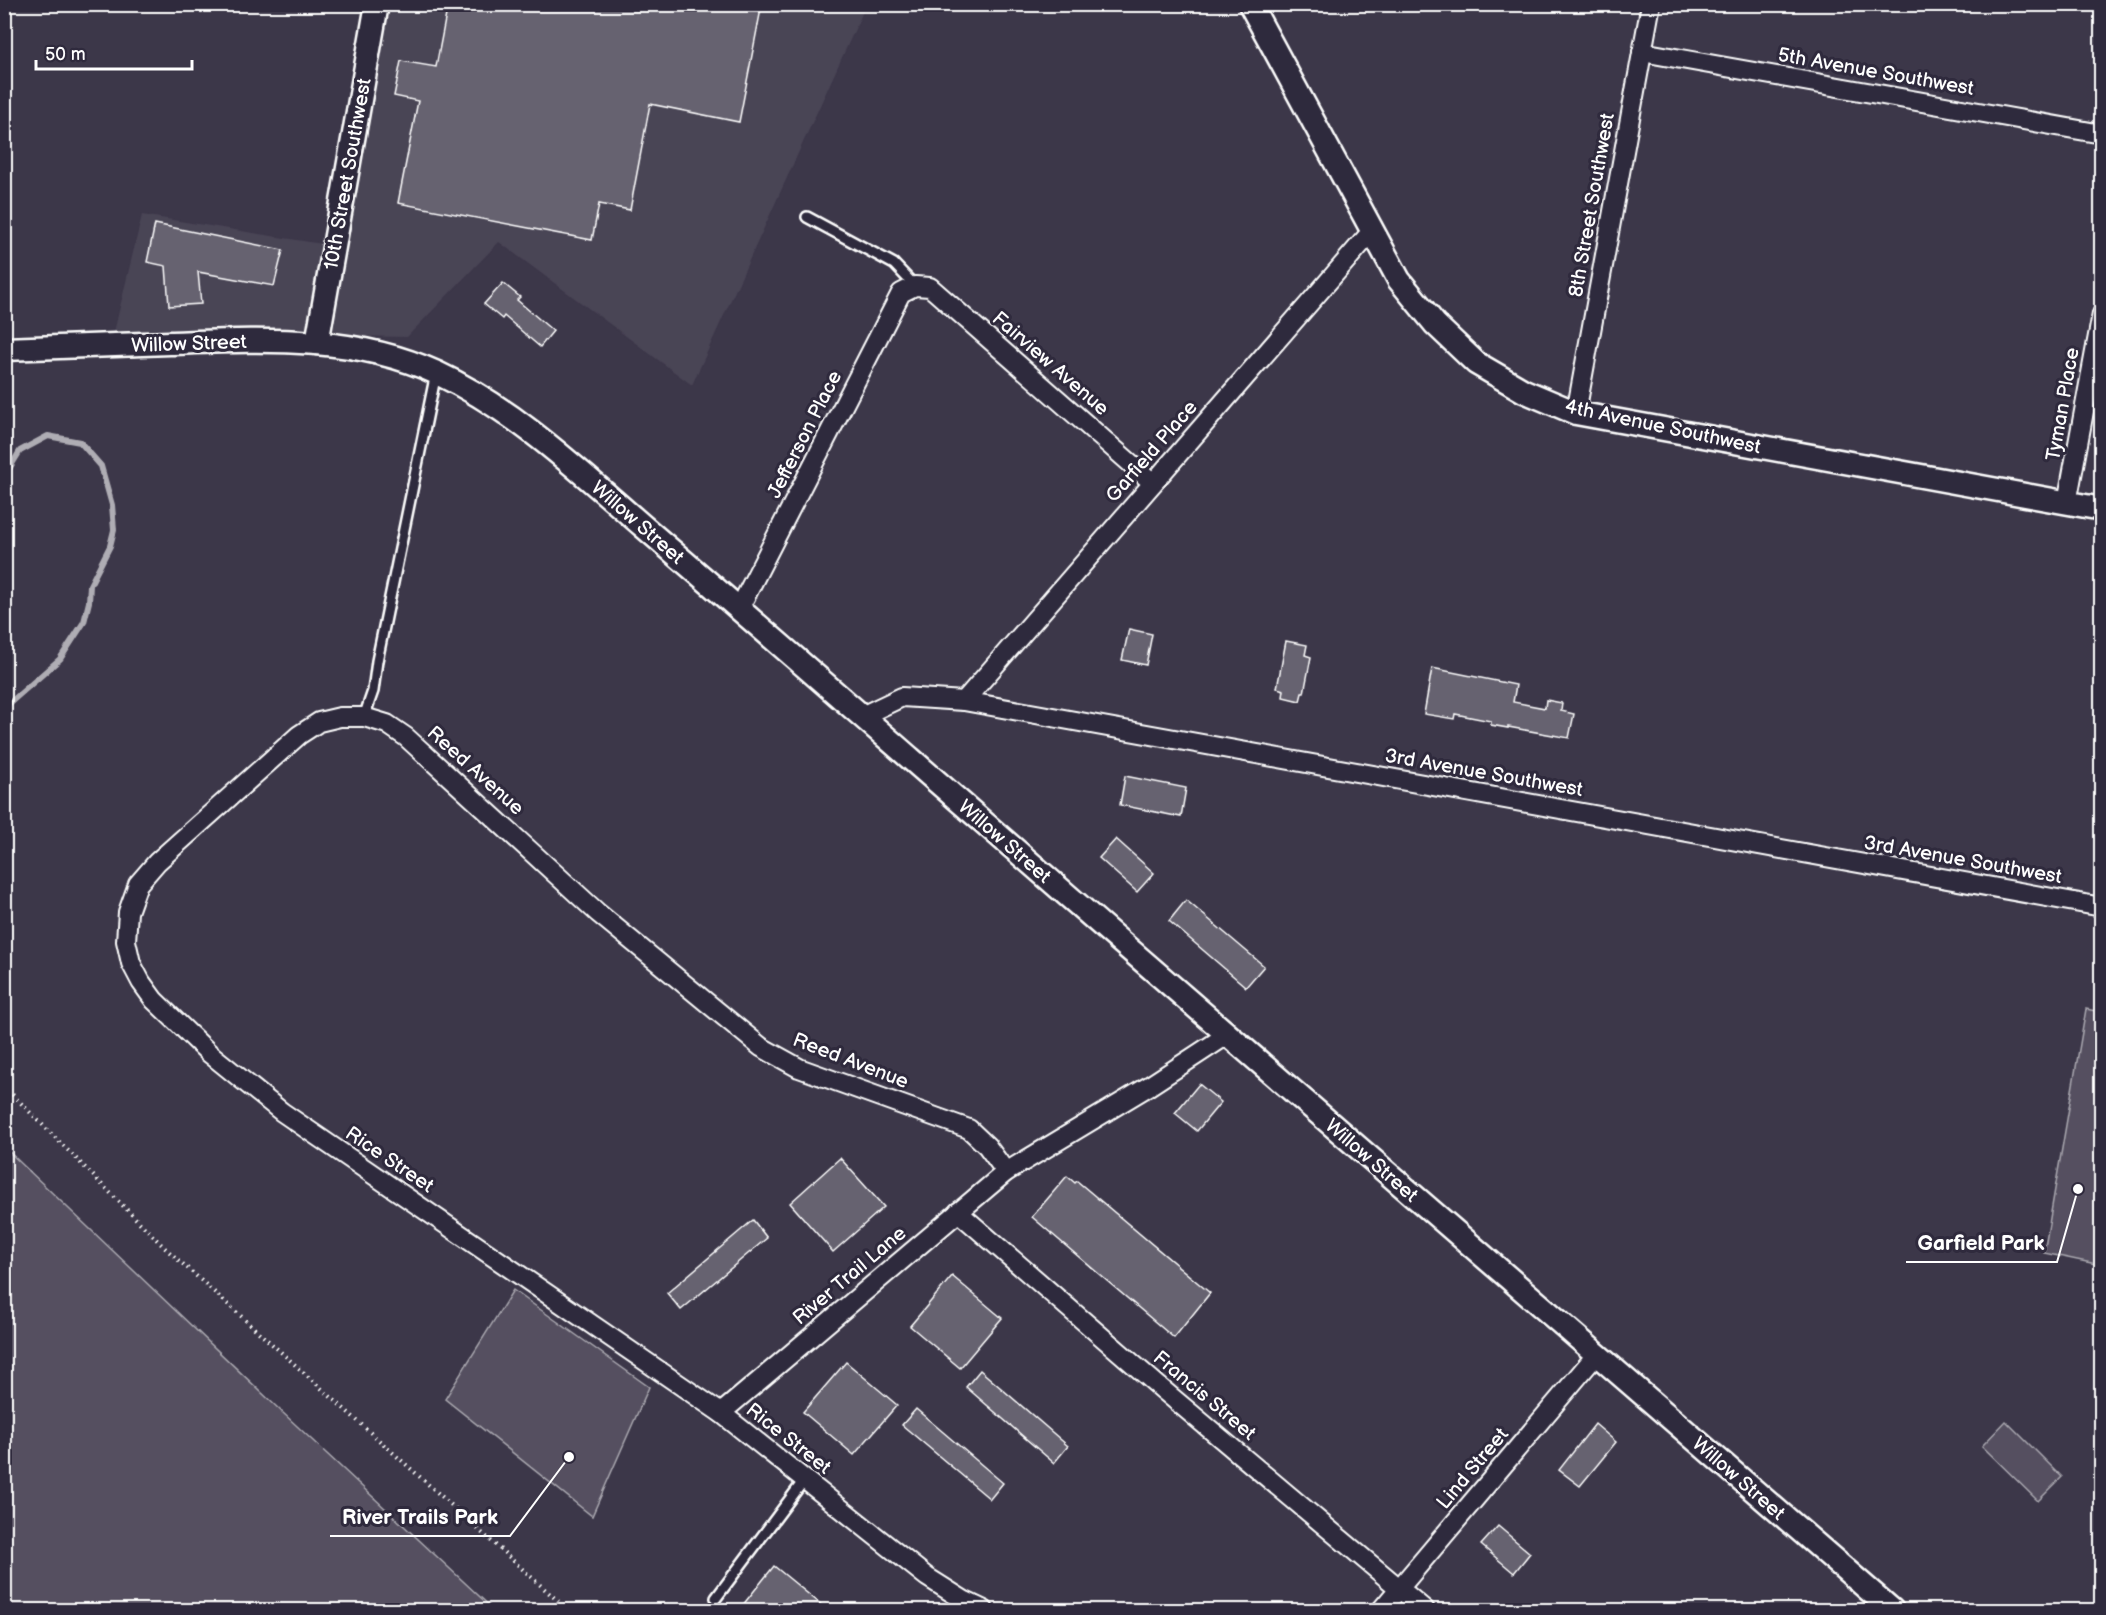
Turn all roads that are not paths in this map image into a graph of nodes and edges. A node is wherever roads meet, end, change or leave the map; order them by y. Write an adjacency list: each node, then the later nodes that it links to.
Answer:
1 (377, 4): 10 (street, 10th Street Southwest)
2 (1250, 4): 7 (street, 4th Avenue Southwest)
3 (1651, 5): 4 (street, 8th Street Southwest)
4 (1642, 52): 5 (street, 5th Avenue Southwest); 13 (street, 8th Street Southwest)
5 (2102, 134)
6 (807, 217): 8 (lane)
7 (1372, 231): 13 (street, 4th Avenue Southwest); 14 (street, Garfield Place)
8 (915, 286): 14 (street, Fairview Avenue); 17 (street, Jefferson Place)
9 (2102, 314): 15 (street, Tyman Place)
10 (317, 343): 11 (street, Willow Street); 12 (street, Willow Street)
11 (4, 349)
12 (436, 373): 17 (street, Willow Street); 20 (lane)
13 (1576, 413): 15 (street, 4th Avenue Southwest)
14 (1153, 483): 18 (street, Garfield Place)
15 (2067, 502): 16 (street, 4th Avenue Southwest)
16 (2102, 509)
17 (739, 609): 19 (street, Willow Street)
18 (964, 701): 19 (street, 3rd Avenue Southwest); 22 (street, 3rd Avenue Southwest)
19 (862, 716): 23 (street, Willow Street)
20 (364, 717): 21 (street, Rice Street); 27 (street, Rice Street)
21 (406, 737): 24 (street, Reed Avenue)
22 (2102, 907)
23 (1227, 1035): 24 (street); 26 (street, Willow Street)
24 (1006, 1172): 25 (street, River Trail Lane)
25 (957, 1212): 27 (street, River Trail Lane); 29 (street, Francis Street)
26 (1597, 1354): 29 (street, Lind Street); 34 (street, Willow Street)
27 (721, 1413): 28 (street, Rice Street)
28 (805, 1479): 30 (lane); 31 (street, Rice Street)
29 (1400, 1588): 32 (street, Lind Street); 33 (street, Francis Street)
30 (716, 1598)
31 (984, 1611)
32 (1381, 1611)
33 (1425, 1611)
34 (1892, 1611)

